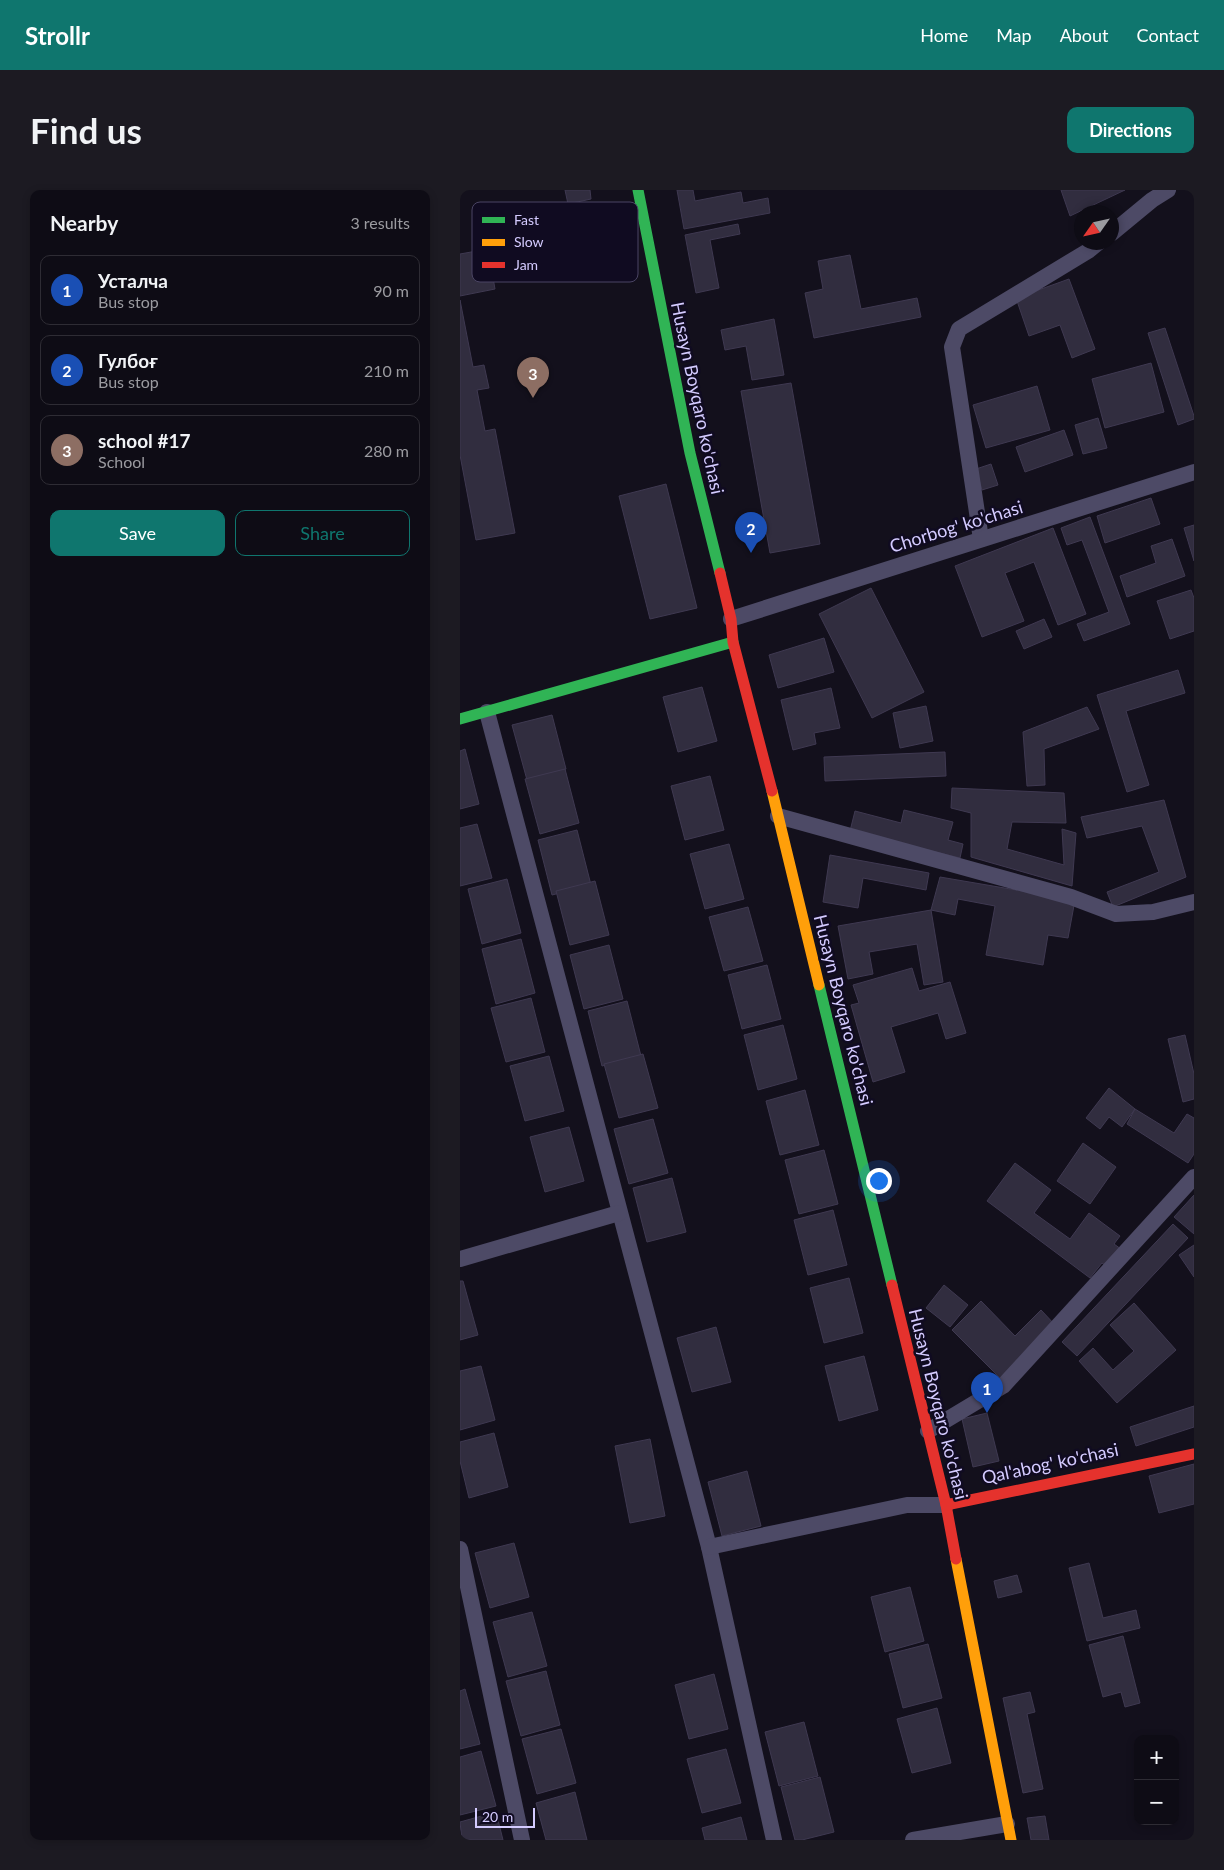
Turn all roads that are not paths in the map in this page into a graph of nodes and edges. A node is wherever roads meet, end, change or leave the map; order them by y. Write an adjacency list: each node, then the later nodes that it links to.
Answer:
1 (638, 190): 7 (main road, Husayn Boyqaro ko'chasi)
2 (1168, 190): 3 (street)
3 (1119, 227)
4 (1090, 250): 6 (street)
5 (1194, 472): 6 (street, Сhorbog' ko'chasi)
6 (981, 539): 7 (street, Сhorbog' ko'chasi)
7 (730, 619): 8 (main road, Husayn Boyqaro ko'chasi)
8 (732, 642): 9 (main road); 11 (main road, Husayn Boyqaro ko'chasi)
9 (487, 712): 10 (main road); 14 (street)
10 (460, 719)
11 (778, 816): 12 (street); 16 (main road, Husayn Boyqaro ko'chasi)
12 (1194, 902)
13 (1194, 1176): 16 (street)
14 (619, 1212): 15 (street); 19 (street)
15 (460, 1259)
16 (928, 1432): 18 (main road, Husayn Boyqaro ko'chasi)
17 (1194, 1454): 18 (main road, Qal'abog' ko'chasi)
18 (946, 1505): 19 (street, Qal'abog' ko'chasi); 21 (main road, Husayn Boyqaro ko'chasi)
19 (709, 1547): 23 (street)
20 (460, 1548): 22 (street)
21 (1007, 1824): 24 (street); 25 (main road, Husayn Boyqaro ko'chasi)
22 (522, 1840)
23 (774, 1840)
24 (913, 1840)
25 (1010, 1840)

